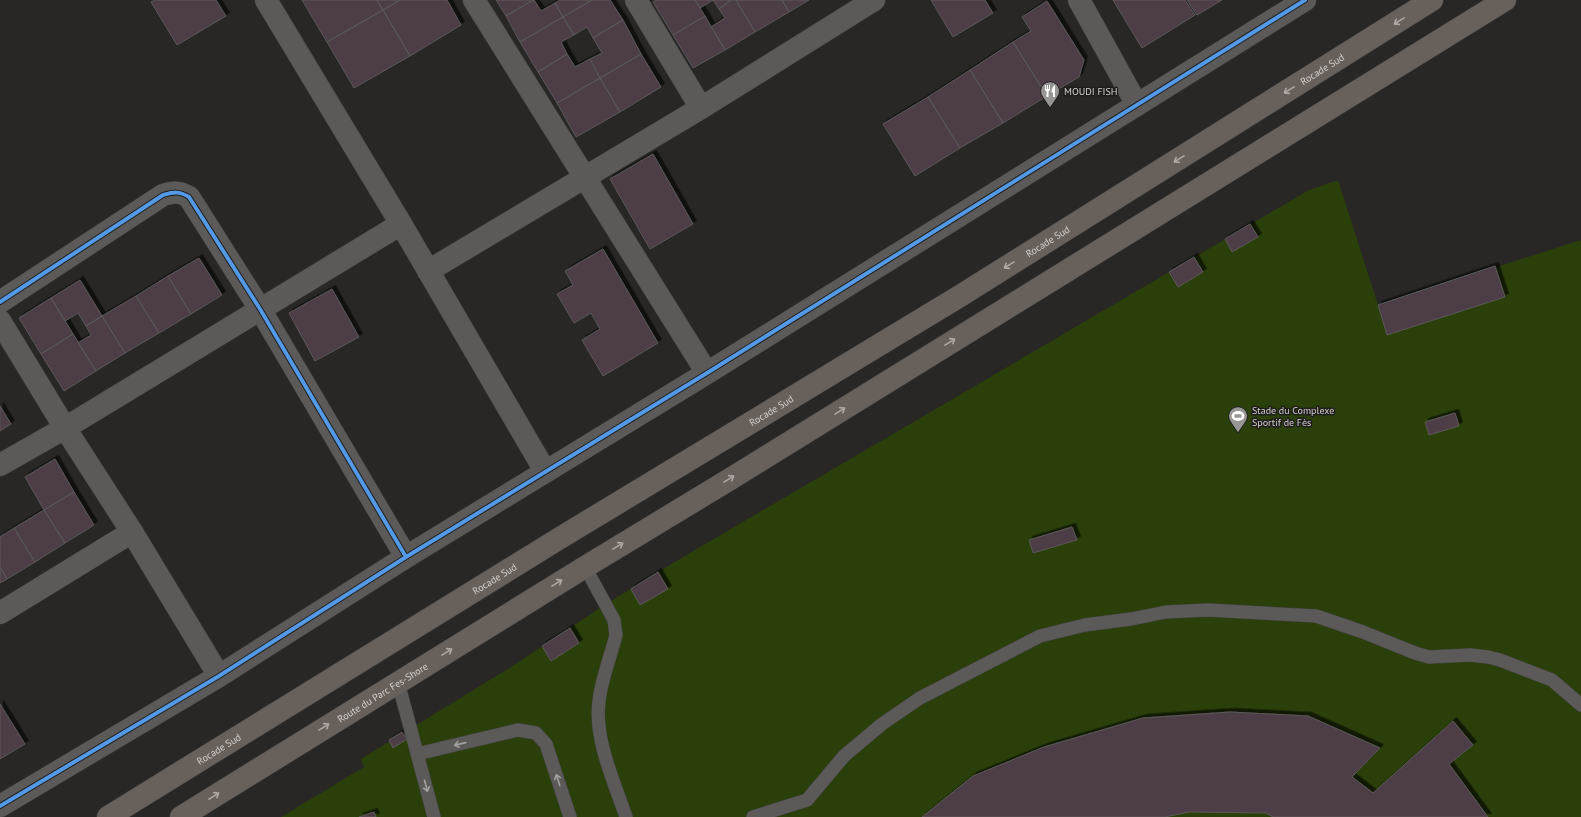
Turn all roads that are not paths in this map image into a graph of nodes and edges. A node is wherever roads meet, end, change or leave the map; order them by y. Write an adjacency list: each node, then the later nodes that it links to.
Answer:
1 (266, 0): 12 (street)
2 (474, 0): 11 (street)
3 (874, 0): 10 (street)
4 (1079, 0): 9 (street)
5 (1304, 0): 9 (street)
6 (1432, 0): 30 (highway, Rocade Sud, one-way to 30)
7 (1505, 0): 23 (highway, one-way to 7)
8 (637, 1): 10 (street)
9 (1137, 105): 17 (street)
10 (701, 108): 11 (street)
11 (584, 177): 13 (street); 17 (street)
12 (401, 224): 13 (street); 15 (street)
13 (428, 271): 20 (street)
14 (0, 302): 15 (street)
15 (260, 309): 18 (street); 22 (street)
16 (0, 321): 18 (street)
17 (707, 373): 20 (street)
18 (65, 428): 19 (street); 21 (street)
19 (0, 465)
20 (545, 471): 22 (street)
21 (132, 532): 24 (street); 25 (street)
22 (406, 557): 25 (street)
23 (585, 567): 26 (highway, Route du Parc Fes-Shore, one-way to 23); 34 (lane)
24 (0, 613)
25 (219, 676): 29 (street)
26 (398, 682): 28 (lane); 31 (highway, Route du Parc Fes-Shore, one-way to 26)
27 (1581, 705): 35 (lane)
28 (417, 754): 32 (lane, one-way to 32); 33 (lane, one-way to 28)
29 (0, 806)
30 (108, 817)
31 (181, 817)
32 (434, 817)
33 (570, 817)
34 (626, 817)
35 (752, 817)

